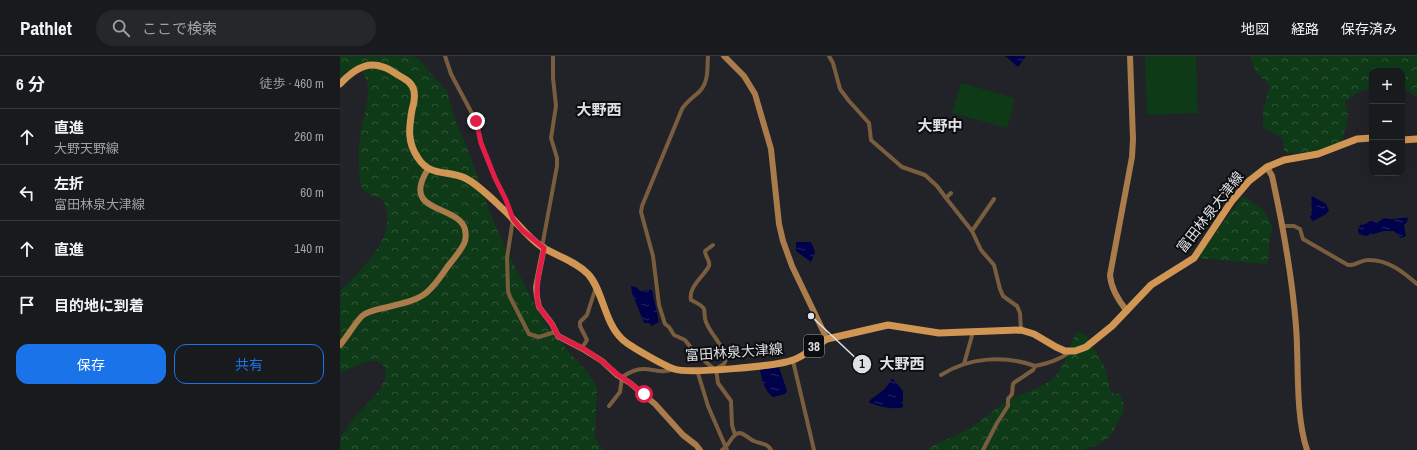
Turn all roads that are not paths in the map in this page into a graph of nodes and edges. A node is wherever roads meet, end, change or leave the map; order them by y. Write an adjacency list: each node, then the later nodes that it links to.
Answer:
1 (445, 56): 16 (street)
2 (553, 56): 20 (street)
3 (708, 56): 35 (street)
4 (724, 56): 27 (street)
5 (829, 56): 14 (street)
6 (1130, 56): 23 (street)
7 (340, 84): 12 (main road)
8 (1369, 138): 11 (main road, 富田林泉大津線)
9 (1417, 139): 10 (main road)
10 (1405, 140)
11 (1267, 167): 17 (street); 23 (main road, 富田林泉大津線)
12 (428, 169): 16 (main road, 富田林泉大津線 / 38); 28 (street)
13 (951, 193): 14 (street)
14 (946, 198): 18 (street)
15 (994, 199): 18 (street)
16 (513, 219): 20 (main road, 富田林泉大津線 / 38); 25 (street)
17 (1283, 226): 21 (street); 46 (street)
18 (972, 231): 24 (street)
19 (713, 245): 35 (street)
20 (543, 247): 22 (main road, 富田林泉大津線 / 38); 25 (street)
21 (1417, 284)
22 (596, 287): 29 (street); 34 (main road, 富田林泉大津線 / 38)
23 (1127, 310): 30 (main road, 富田林泉大津線)
24 (1021, 330): 26 (main road, 富田林泉大津線 / 38); 30 (main road, 富田林泉大津線 / 38)
25 (555, 332): 29 (street)
26 (973, 332): 27 (main road, 富田林泉大津線 / 38); 32 (street)
27 (827, 339): 31 (main road, 富田林泉大津線 / 38)
28 (340, 345)
29 (582, 348): 38 (street)
30 (1070, 351): 33 (street)
31 (793, 360): 35 (main road, 富田林泉大津線 / 38); 44 (street)
32 (964, 364): 33 (street); 37 (street)
33 (1035, 366): 45 (street)
34 (674, 369): 36 (main road, 富田林泉大津線 / 38); 38 (street)
35 (716, 369): 36 (main road, 富田林泉大津線 / 38); 40 (street)
36 (698, 370): 41 (street)
37 (941, 374)
38 (622, 377): 39 (street); 42 (street)
39 (609, 406)
40 (735, 435): 41 (street); 43 (street)
41 (725, 449)
42 (700, 450)
43 (771, 450)
44 (814, 450)
45 (983, 450)
46 (1307, 450)

